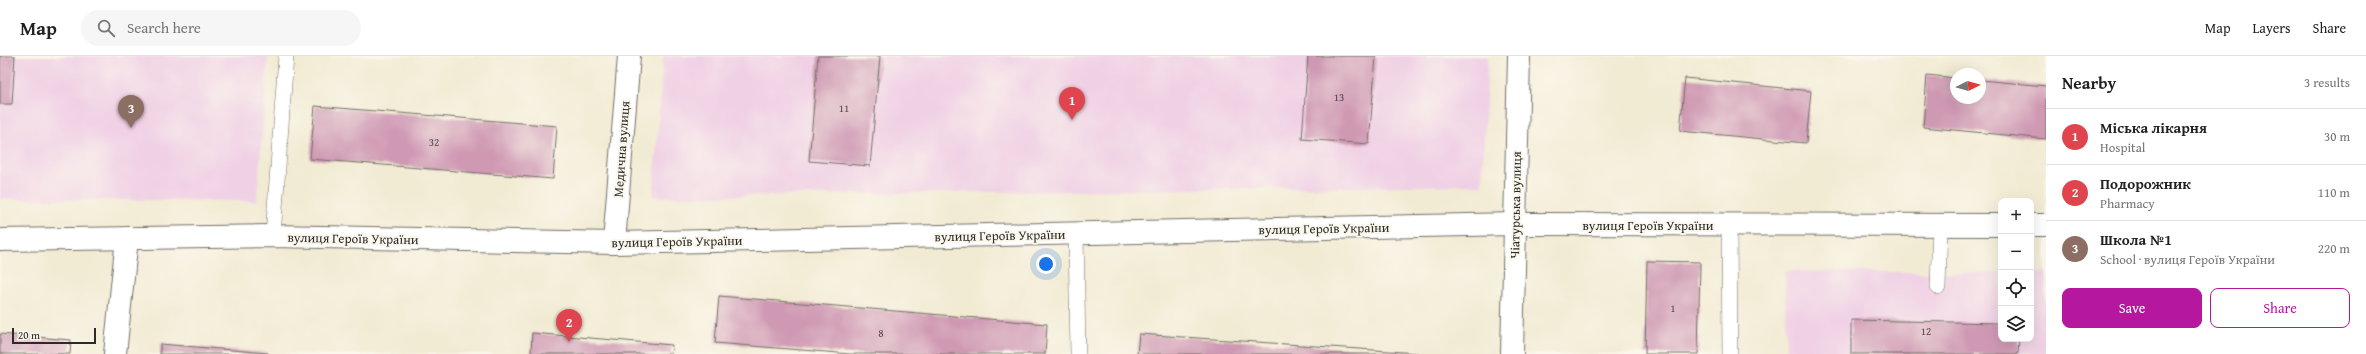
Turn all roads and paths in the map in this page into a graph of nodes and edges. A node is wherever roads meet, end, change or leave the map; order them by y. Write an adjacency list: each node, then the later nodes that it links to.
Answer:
1 (286, 56): 11 (lane)
2 (628, 56): 14 (street, Медична вулиця)
3 (1519, 56): 4 (street, Чіатурська вулиця)
4 (1515, 224): 9 (street, вулиця Героїв України); 10 (street, вулиця Героїв України); 18 (street, Чіатурська вулиця)
5 (1940, 225): 6 (street, вулиця Героїв України); 9 (street, вулиця Героїв України); 15 (lane)
6 (1998, 225)
7 (2034, 225): 8 (street)
8 (2046, 225)
9 (1729, 226): 19 (lane)
10 (1076, 234): 14 (street, вулиця Героїв України); 17 (lane)
11 (273, 236): 12 (street, вулиця Героїв України); 14 (street, вулиця Героїв України)
12 (127, 238): 13 (street, вулиця Героїв України); 16 (street)
13 (0, 240)
14 (614, 243)
15 (1938, 287)
16 (115, 354)
17 (1078, 354)
18 (1512, 354)
19 (1730, 354)

